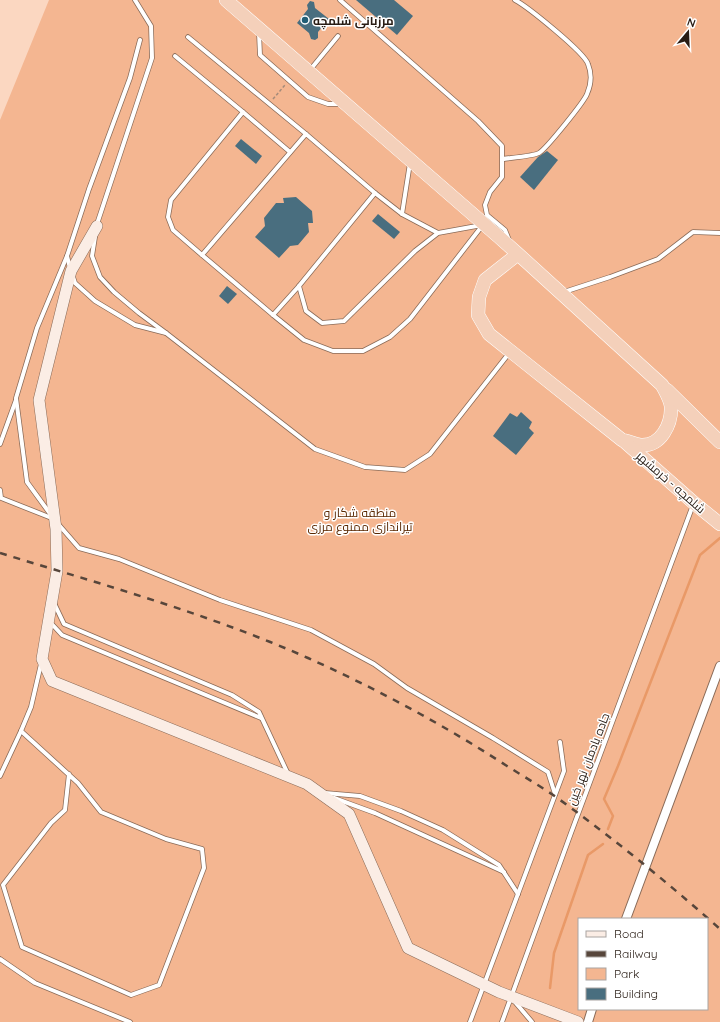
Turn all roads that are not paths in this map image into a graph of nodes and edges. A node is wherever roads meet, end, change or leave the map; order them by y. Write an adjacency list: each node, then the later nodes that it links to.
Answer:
1 (135, 0): 20 (lane)
2 (226, 0): 5 (highway)
3 (340, 0): 15 (lane)
4 (515, 0): 15 (lane)
5 (259, 29): 10 (highway); 11 (lane)
6 (188, 36): 13 (lane)
7 (338, 36): 10 (lane)
8 (140, 40): 25 (lane)
9 (175, 56): 12 (lane)
10 (308, 72): 11 (highway)
11 (345, 104): 16 (highway)
12 (243, 112): 14 (lane); 24 (lane)
13 (306, 134): 14 (lane); 17 (lane)
14 (290, 152): 24 (lane)
15 (502, 159): 23 (lane)
16 (410, 161): 18 (lane); 19 (highway)
17 (375, 193): 18 (lane); 27 (lane)
18 (402, 214): 21 (lane)
19 (484, 224): 21 (lane); 23 (highway); 29 (lane)
20 (97, 226): 26 (main road); 30 (lane)
21 (438, 233): 27 (lane)
22 (720, 233): 28 (lane)
23 (515, 252): 28 (highway); 31 (highway, شلمچه - خرمشهر)
24 (202, 255): 29 (lane)
25 (67, 256): 26 (lane); 33 (lane)
26 (71, 271): 30 (lane); 39 (main road)
27 (299, 286): 29 (lane)
28 (560, 293): 32 (highway)
29 (273, 315)
30 (166, 333): 31 (lane)
31 (511, 351): 34 (highway, شلمچه - خرمشهر)
32 (662, 386): 34 (highway); 35 (highway)
33 (16, 398): 36 (lane); 39 (lane)
34 (622, 440): 38 (highway, شلمچه - خرمشهر)
35 (720, 442)
36 (0, 444)
37 (0, 490): 39 (lane)
38 (694, 503): 40 (highway, شلمچه - خرمشهر); 58 (lane, جاده یادمان نهر خین)
39 (54, 519): 41 (main road); 52 (lane)
40 (720, 524)
41 (52, 599): 42 (main road); 45 (lane)
42 (48, 620): 43 (main road); 45 (lane)
43 (42, 659): 46 (lane); 50 (main road)
44 (720, 666): 55 (street)
45 (262, 718): 50 (lane)
46 (21, 731): 48 (lane); 49 (lane)
47 (560, 742): 52 (lane)
48 (68, 774): 48 (lane)
49 (0, 776)
50 (290, 778): 51 (main road)
51 (318, 793): 53 (lane); 53 (lane); 57 (main road)
52 (555, 794): 54 (lane)
53 (504, 872): 54 (lane)
54 (518, 894): 57 (lane)
55 (626, 918)
56 (0, 959): 60 (lane)
57 (484, 985): 58 (main road); 61 (lane)
58 (511, 997): 62 (lane, جاده یادمان نهر خین); 63 (lane); 64 (main road)
59 (592, 1010): 65 (street)
60 (130, 1022)
61 (470, 1022)
62 (502, 1022)
63 (532, 1022)
64 (578, 1022)
65 (588, 1022)

